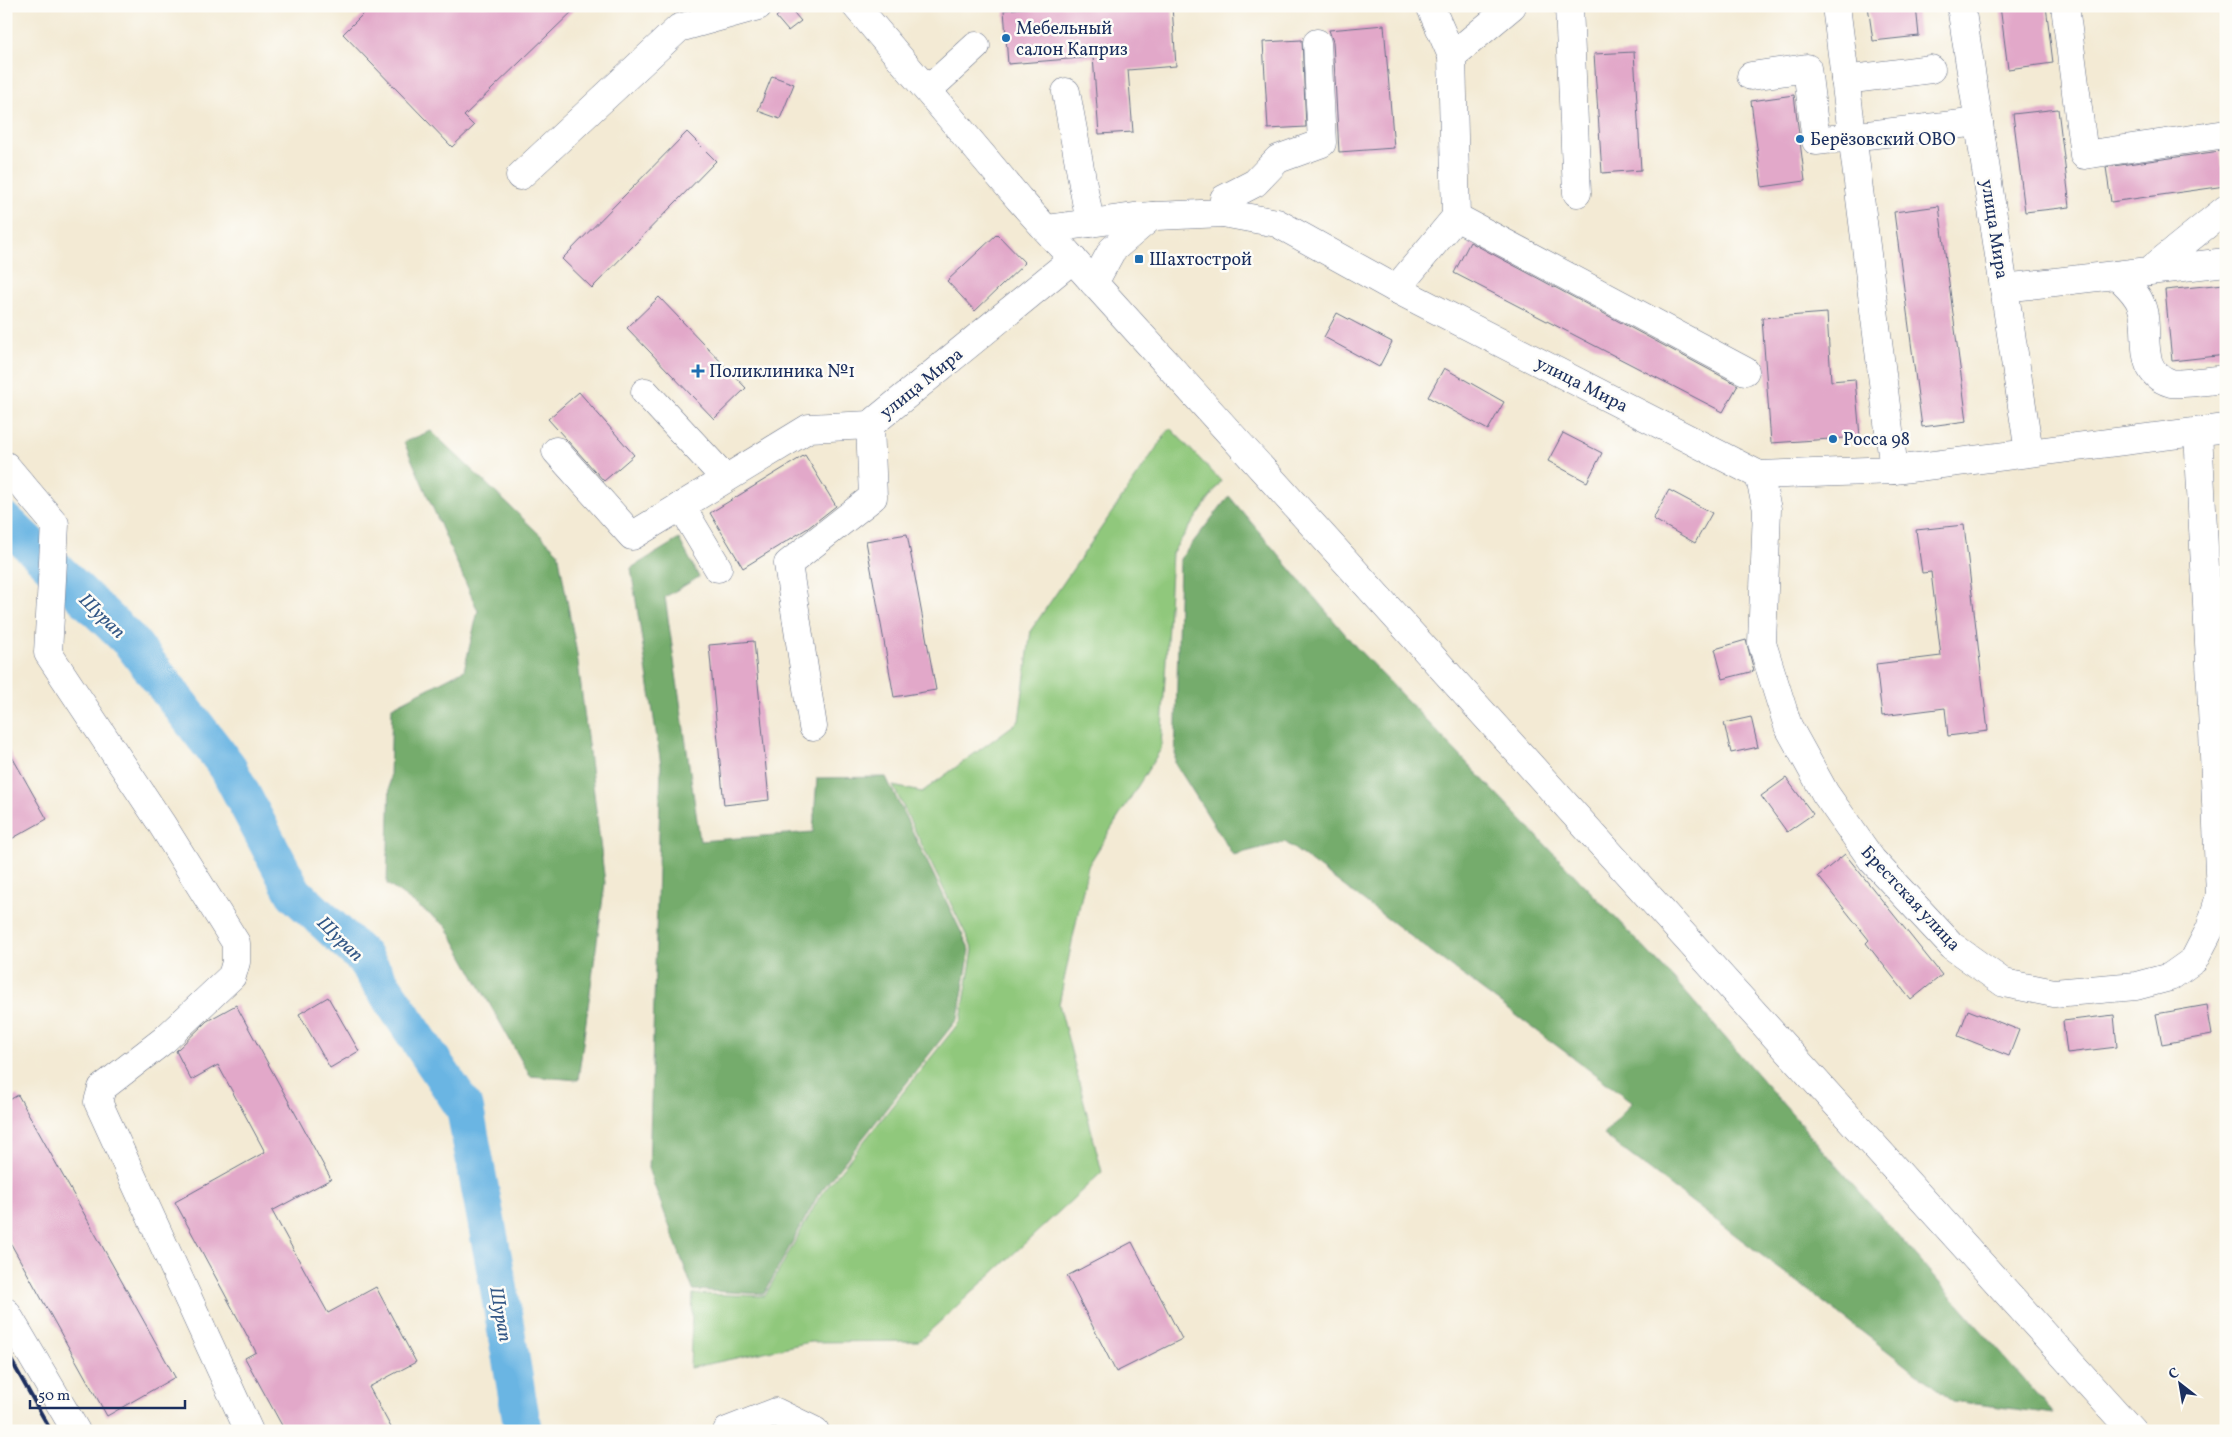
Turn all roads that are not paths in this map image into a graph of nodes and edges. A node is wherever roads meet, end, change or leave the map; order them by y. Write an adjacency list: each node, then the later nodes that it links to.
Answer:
1 (1432, 6): 11 (street)
2 (1512, 6): 11 (street)
3 (1569, 6): 21 (street)
4 (1836, 6): 14 (street)
5 (1961, 6): 17 (street, улица Мира)
6 (2065, 6): 18 (street)
7 (755, 7): 20 (street)
8 (862, 9): 15 (street)
9 (1317, 43): 23 (street)
10 (976, 46): 15 (street)
11 (1452, 56): 25 (street)
12 (1931, 69): 14 (street)
13 (1751, 76): 19 (street)
14 (1845, 80): 19 (street)
15 (928, 90): 27 (street)
16 (1066, 92): 26 (street)
17 (1979, 122): 19 (street); 33 (street, улица Мира)
18 (2226, 134)
19 (1852, 137): 44 (street)
20 (520, 176)
21 (1577, 193)
22 (2226, 209): 30 (street)
23 (1223, 212): 24 (street, улица Мира); 34 (street, улица Мира)
24 (1152, 216): 26 (street, улица Мира); 32 (street)
25 (1456, 217): 34 (street); 35 (street)
26 (1090, 223): 27 (street, улица Мира)
27 (1046, 229): 28 (street)
28 (1073, 259): 32 (street); 38 (street, улица Мира)
29 (2226, 262): 30 (street)
30 (2149, 271): 31 (street)
31 (2117, 275): 33 (street); 36 (street)
32 (1094, 283): 55 (street)
33 (2004, 288): 42 (street, улица Мира)
34 (1396, 289): 45 (street, улица Мира)
35 (1745, 371)
36 (2226, 379)
37 (645, 392): 46 (street)
38 (870, 425): 46 (street, улица Мира); 49 (street)
39 (2226, 428): 40 (street, улица Мира)
40 (2198, 432): 42 (street, улица Мира); 45 (street, Брестская улица)
41 (556, 451): 47 (street, улица Мира)
42 (2029, 452): 44 (street, улица Мира)
43 (6, 466): 52 (street)
44 (1894, 470): 45 (street, улица Мира)
45 (1759, 475)
46 (725, 478): 47 (street, улица Мира)
47 (681, 506): 48 (street)
48 (718, 568)
49 (812, 728)
50 (6, 1312): 51 (street)
51 (76, 1431)
52 (249, 1431)
53 (728, 1431): 54 (street)
54 (815, 1431)
55 (2132, 1431)

